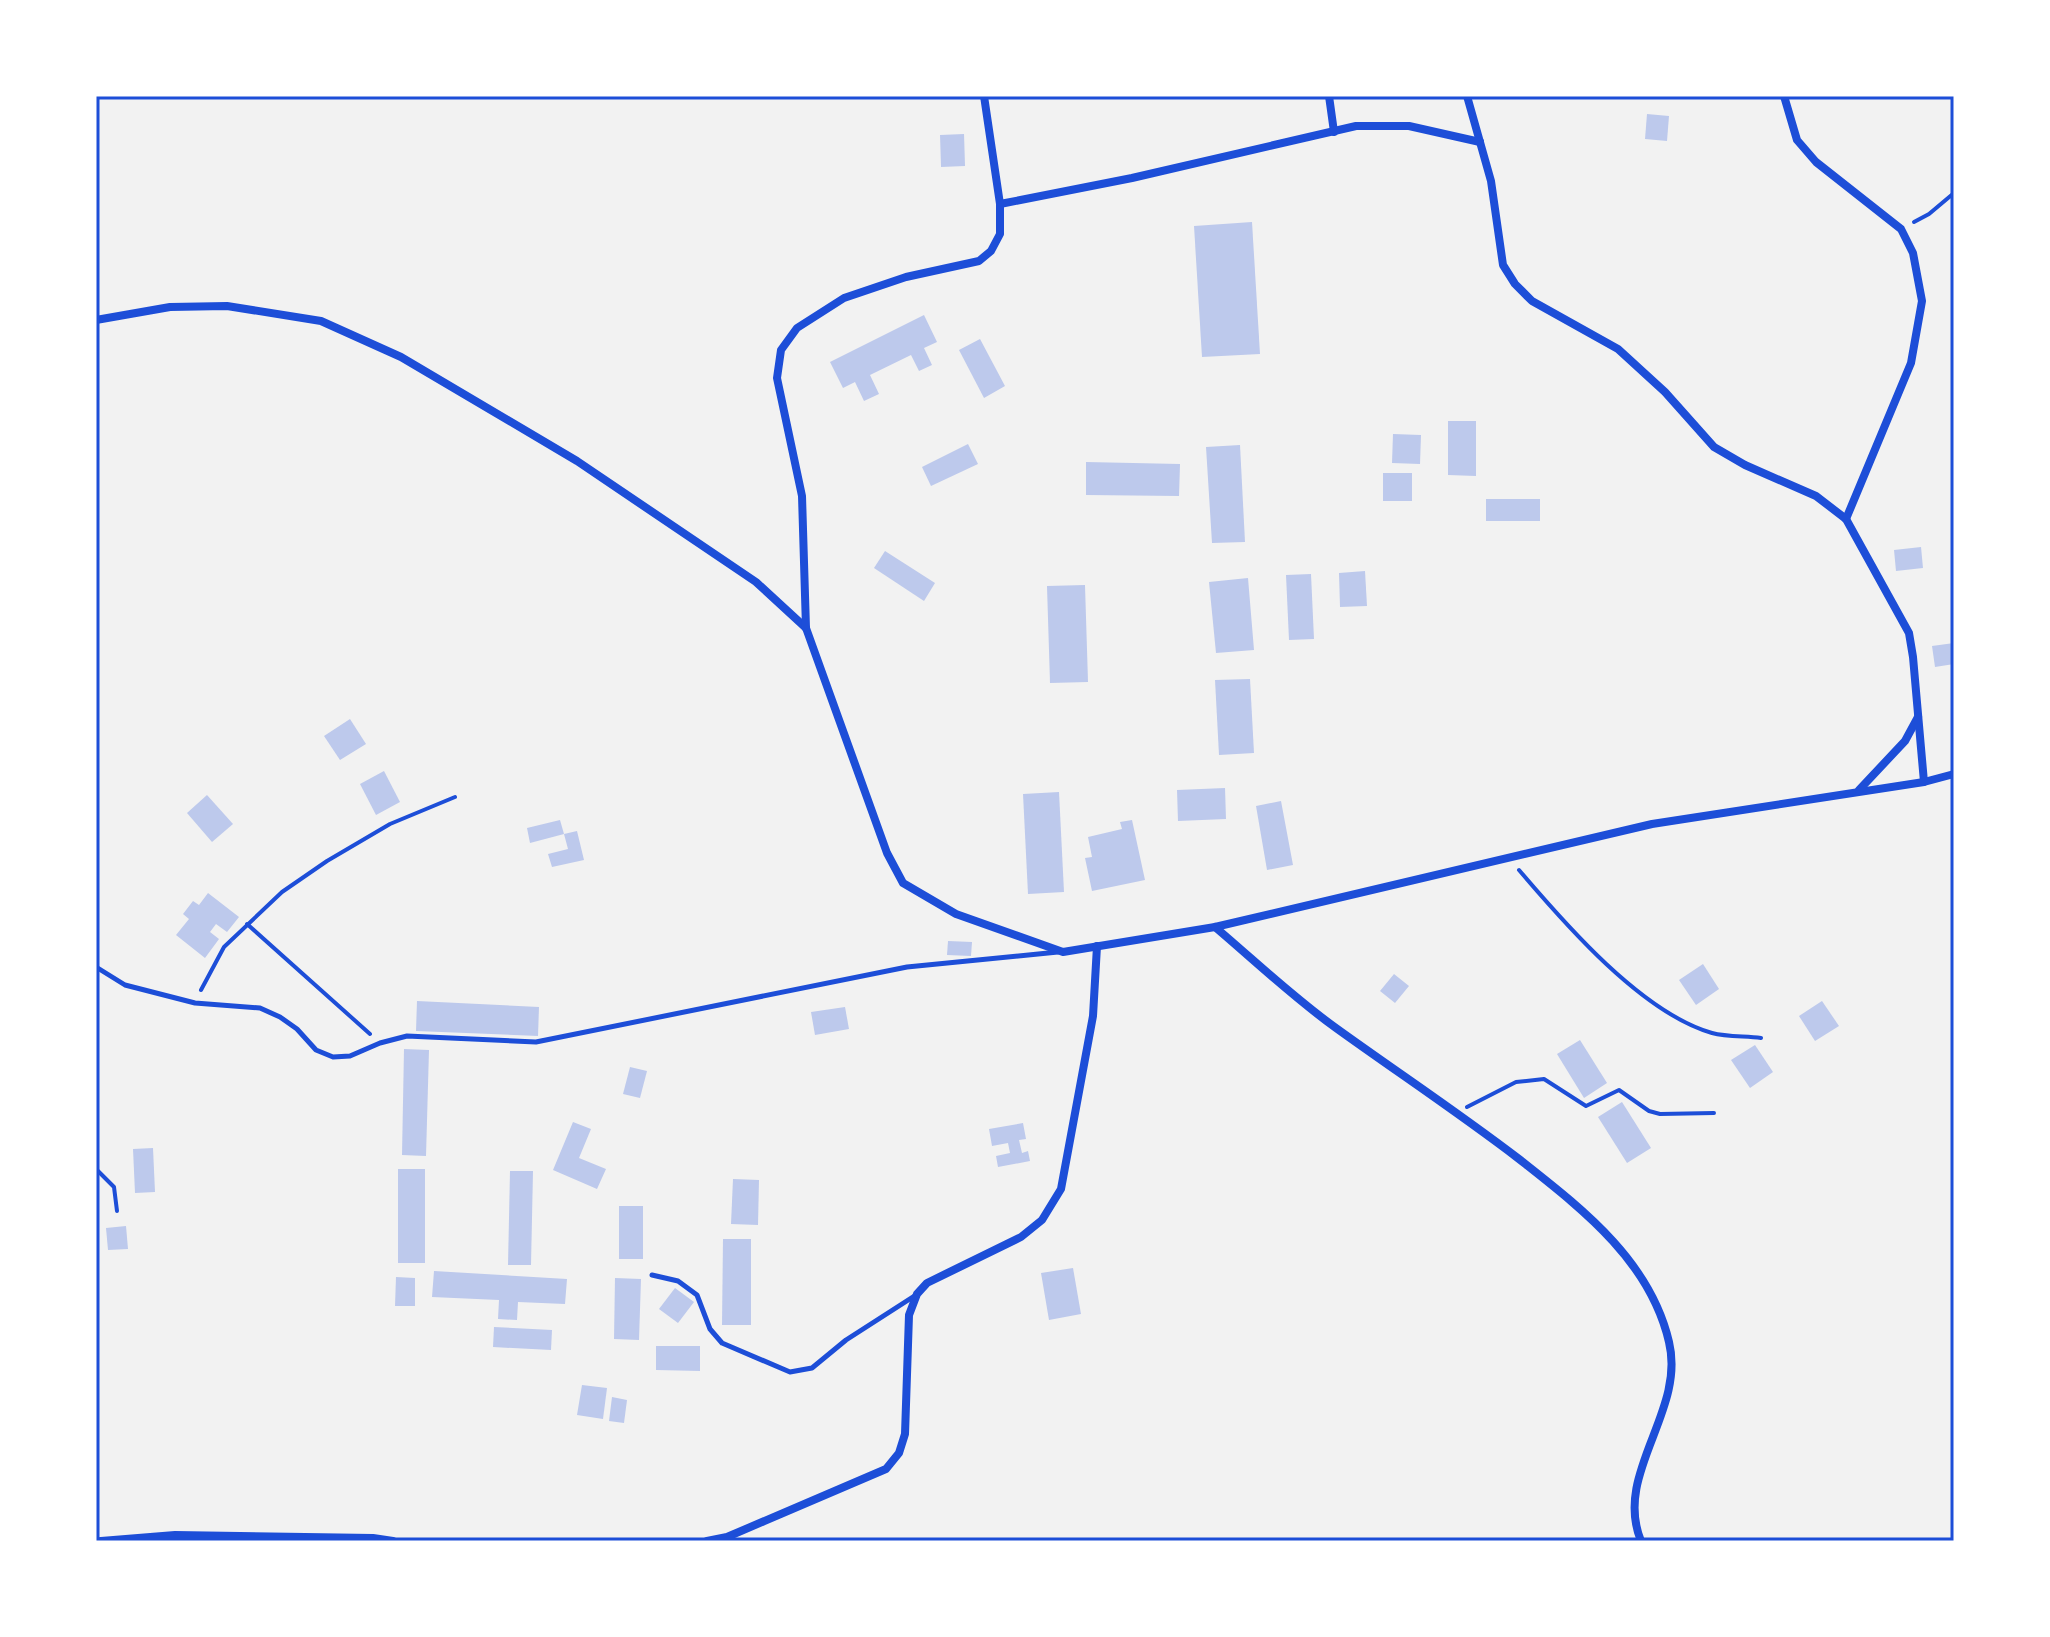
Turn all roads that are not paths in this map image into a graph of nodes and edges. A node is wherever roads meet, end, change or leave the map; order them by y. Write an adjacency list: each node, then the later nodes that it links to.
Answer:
1 (984, 96): 7 (street)
2 (1329, 96): 5 (street)
3 (1467, 96): 6 (street)
4 (1784, 96): 9 (street)
5 (1334, 132): 6 (street); 7 (street)
6 (1480, 142): 9 (street)
7 (1000, 204): 10 (street)
8 (96, 320): 10 (street)
9 (1846, 519): 11 (street)
10 (806, 628): 17 (street)
11 (1918, 716): 13 (street); 14 (street)
12 (1954, 774): 13 (street)
13 (1924, 782): 14 (street)
14 (1859, 791): 15 (street)
15 (1215, 927): 16 (street); 25 (street)
16 (1097, 946): 17 (street); 20 (street)
17 (1063, 952): 18 (lane)
18 (96, 967)
19 (652, 1275): 20 (lane)
20 (917, 1294): 24 (street)
21 (115, 1540): 22 (street); 23 (street)
22 (101, 1541)
23 (393, 1541)
24 (707, 1541)
25 (1641, 1541)

